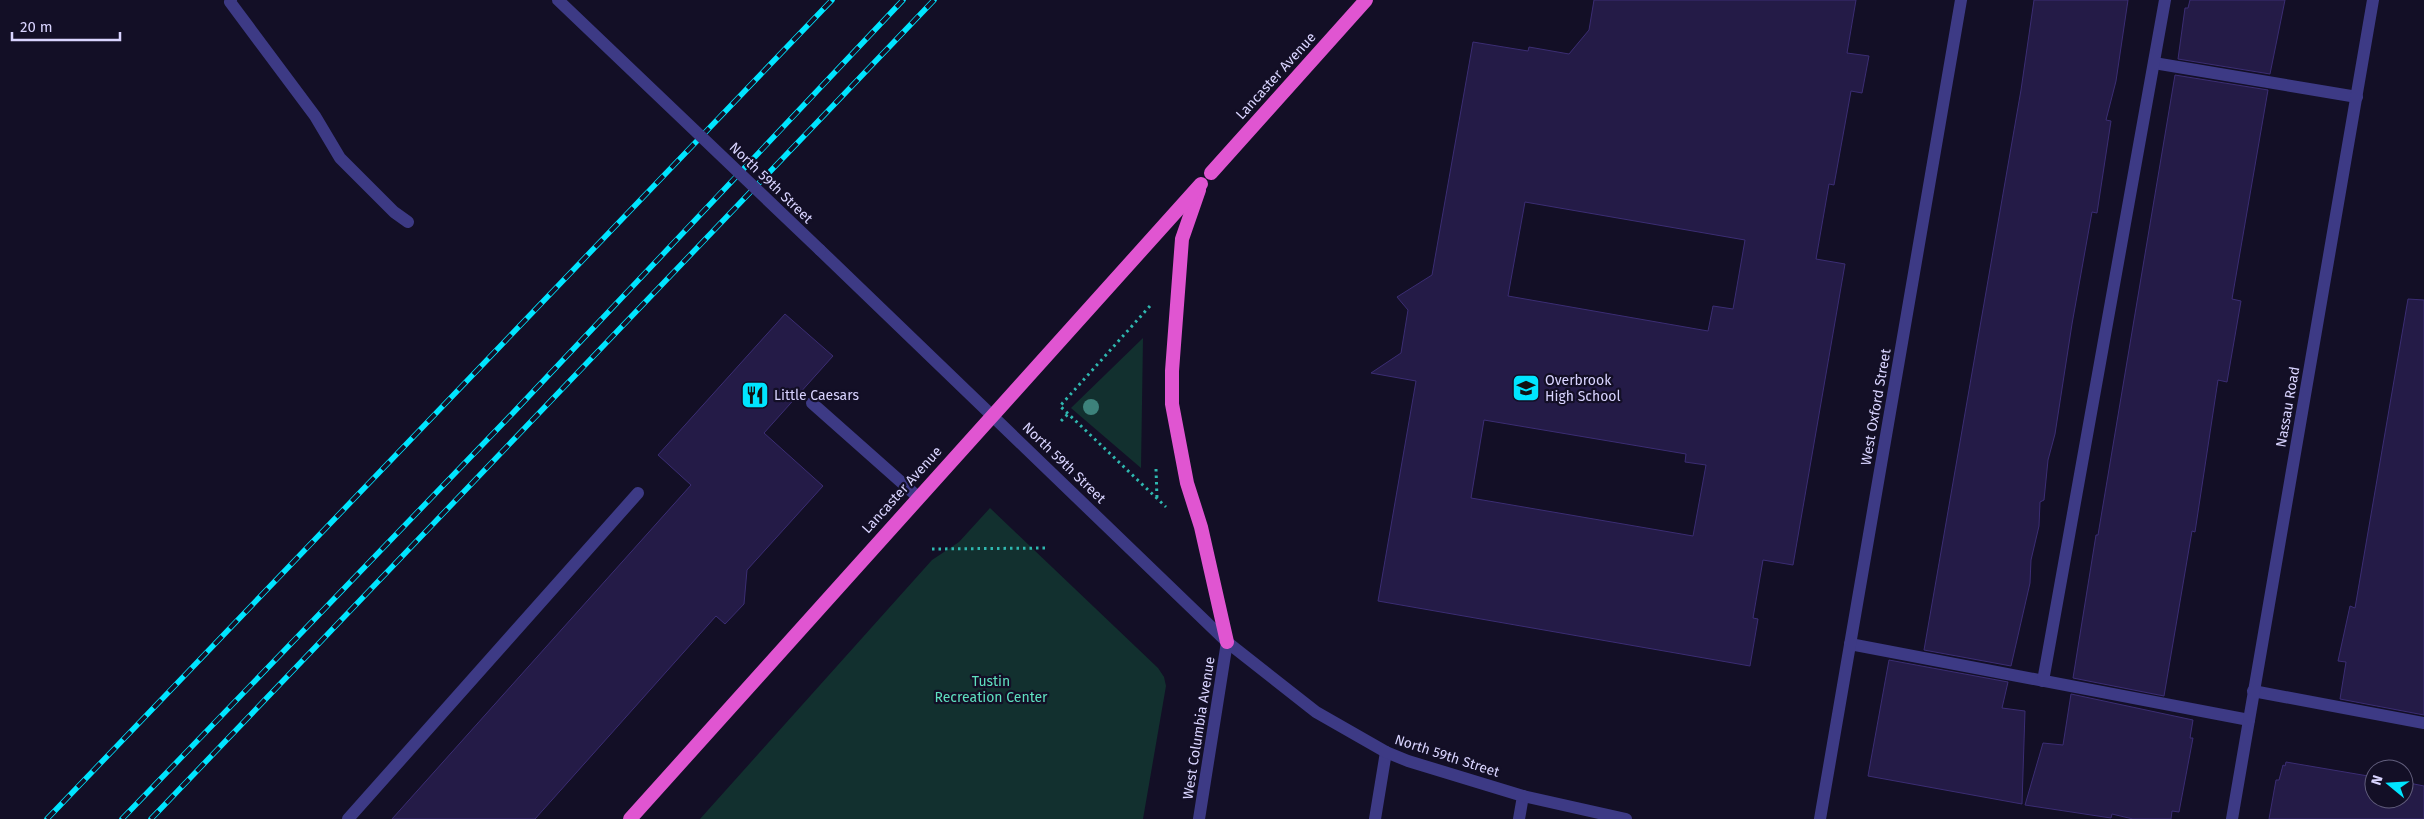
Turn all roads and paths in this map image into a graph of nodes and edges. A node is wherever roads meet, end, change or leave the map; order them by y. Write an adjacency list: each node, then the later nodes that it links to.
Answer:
1 (231, 0): 10 (street)
2 (558, 0): 13 (street, North 59th Street, bridge)
3 (1366, 0): 9 (highway, Lancaster Avenue)
4 (1961, 0): 22 (street, West Oxford Street)
5 (2165, 0): 7 (street)
6 (2373, 0): 8 (street, Nassau Road)
7 (2154, 63): 8 (street); 23 (street)
8 (2357, 96): 24 (street, Nassau Road)
9 (1206, 178): 13 (highway, Lancaster Avenue); 21 (highway)
10 (408, 222)
11 (1155, 299): 14 (path)
12 (812, 404): 17 (street)
13 (992, 414): 17 (highway, Lancaster Avenue); 21 (street, North 59th Street)
14 (1068, 414): 15 (path); 18 (path)
15 (1061, 421)
16 (638, 493): 29 (street)
17 (918, 497): 30 (highway, Lancaster Avenue)
18 (1170, 510)
19 (1047, 548): 20 (path)
20 (932, 549)
21 (1228, 642): 27 (street, North 59th Street); 31 (street, West Columbia Avenue)
22 (1850, 644): 23 (street); 35 (street, West Oxford Street)
23 (2042, 681): 25 (street)
24 (2254, 692): 25 (street, Nassau Road); 26 (street)
25 (2249, 720): 36 (street, Nassau Road)
26 (2424, 723)
27 (1386, 752): 28 (street, North 59th Street); 32 (street)
28 (1523, 796): 33 (street); 34 (street, North 59th Street)
29 (348, 819)
30 (630, 819)
31 (1199, 819)
32 (1375, 819)
33 (1518, 819)
34 (1626, 819)
35 (1820, 819)
36 (2232, 819)

